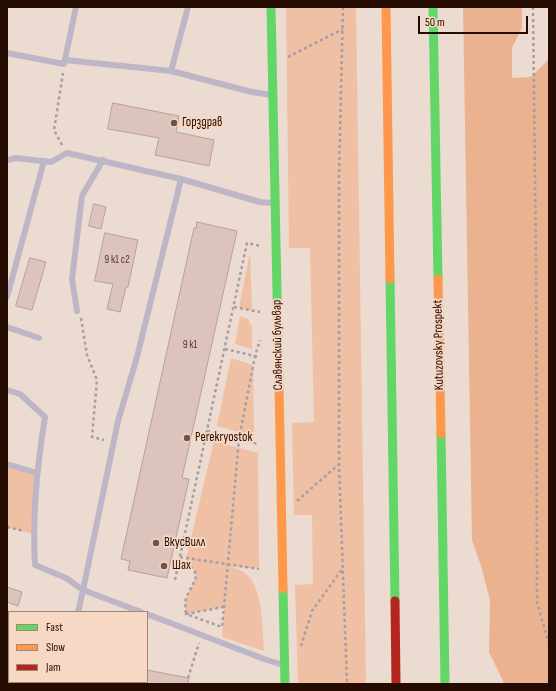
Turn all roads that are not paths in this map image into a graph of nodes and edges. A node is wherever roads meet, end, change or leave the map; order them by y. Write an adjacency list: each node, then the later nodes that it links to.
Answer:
1 (76, 7): 7 (lane)
2 (188, 7): 8 (lane)
3 (271, 7): 9 (main road, Славянский бульвар)
4 (386, 7): 28 (main road)
5 (433, 7): 29 (main road, Kutuzovsky Prospekt)
6 (7, 53): 7 (lane)
7 (64, 62): 8 (lane)
8 (171, 70): 9 (lane)
9 (273, 95): 14 (main road, Славянский бульвар)
10 (7, 160): 12 (lane)
11 (103, 160): 12 (lane); 13 (lane); 16 (lane)
12 (44, 161): 15 (lane)
13 (182, 179): 14 (lane); 22 (lane)
14 (275, 204): 26 (main road, Славянский бульвар)
15 (7, 297)
16 (77, 311)
17 (7, 327): 18 (lane)
18 (39, 338)
19 (7, 390): 21 (lane)
20 (7, 464): 21 (lane)
21 (37, 473): 22 (lane)
22 (83, 590): 23 (lane); 24 (lane)
23 (78, 611)
24 (138, 611)
25 (148, 614): 26 (lane)
26 (285, 665): 27 (main road, Славянский бульвар)
27 (285, 684)
28 (396, 684)
29 (445, 684)

